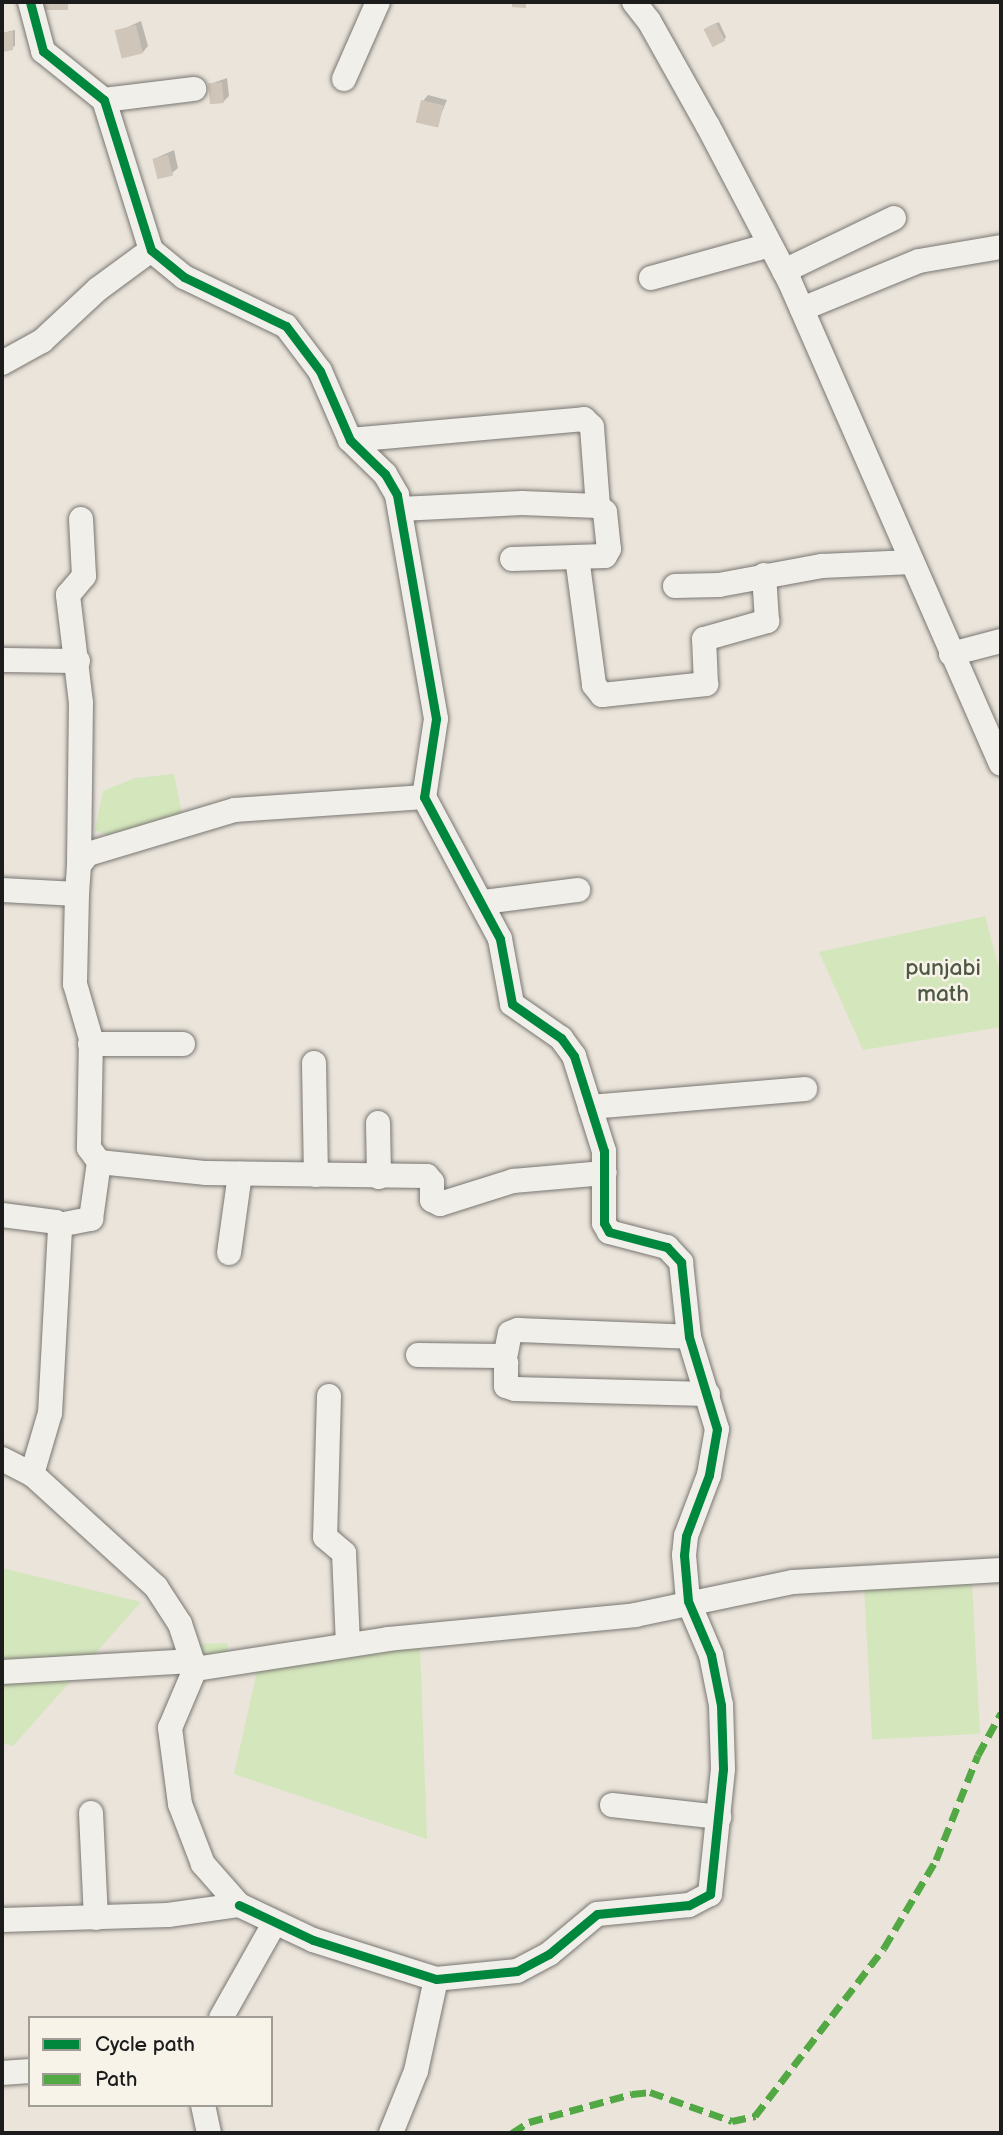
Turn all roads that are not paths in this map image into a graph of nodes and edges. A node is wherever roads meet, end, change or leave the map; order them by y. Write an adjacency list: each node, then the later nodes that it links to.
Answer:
1 (30, 2): 6 (street)
2 (378, 2): 4 (street)
3 (634, 2): 8 (street)
4 (344, 79)
5 (194, 89): 6 (street)
6 (104, 100): 10 (street)
7 (894, 218): 11 (street)
8 (770, 245): 11 (street); 12 (street)
9 (1001, 247): 13 (street)
10 (151, 250): 14 (street); 15 (street)
11 (784, 271): 13 (street)
12 (651, 278)
13 (802, 309): 21 (street)
14 (2, 363)
15 (350, 440): 16 (street); 17 (street)
16 (598, 506): 17 (street); 19 (street)
17 (400, 509): 29 (street)
18 (81, 519): 27 (street)
19 (578, 558): 20 (street); 22 (street)
20 (512, 559)
21 (912, 562): 22 (street); 25 (street)
22 (764, 575): 23 (street)
23 (675, 586)
24 (1001, 641): 25 (street)
25 (951, 654): 28 (street)
26 (2, 660): 27 (street)
27 (78, 661): 30 (street)
28 (1001, 764)
29 (424, 797): 30 (street); 34 (street)
30 (79, 865): 33 (street)
31 (2, 890): 33 (street)
32 (578, 890): 34 (street)
33 (76, 894): 35 (street)
34 (484, 902): 39 (street)
35 (90, 1044): 36 (street); 41 (street)
36 (183, 1044)
37 (314, 1063): 44 (street)
38 (805, 1089): 39 (street)
39 (590, 1107): 42 (street)
40 (378, 1123): 45 (street)
41 (99, 1161): 43 (street); 47 (street)
42 (605, 1173): 45 (street); 49 (street)
43 (240, 1174): 44 (street); 48 (street)
44 (316, 1175): 45 (street)
45 (379, 1177)
46 (2, 1215): 47 (street)
47 (59, 1225): 55 (street)
48 (229, 1253)
49 (690, 1337): 51 (street); 52 (street)
50 (418, 1355): 51 (street)
51 (505, 1358): 52 (street)
52 (708, 1394): 57 (street)
53 (329, 1396): 58 (street)
54 (2, 1459): 55 (street)
55 (32, 1474): 59 (street)
56 (1001, 1570): 57 (street)
57 (688, 1601): 58 (street); 63 (street)
58 (348, 1644): 59 (street)
59 (194, 1665): 60 (street); 64 (street)
60 (2, 1672)
61 (612, 1805): 63 (street)
62 (90, 1813): 65 (street)
63 (719, 1817): 68 (street)
64 (239, 1905): 65 (street); 67 (street)
65 (96, 1918): 66 (street)
66 (2, 1920)
67 (274, 1924): 68 (street); 69 (street)
68 (436, 1979): 74 (street)
69 (222, 2016)
70 (28, 2071): 71 (street)
71 (2, 2073)
72 (203, 2107): 73 (street)
73 (209, 2133)
74 (390, 2133)

